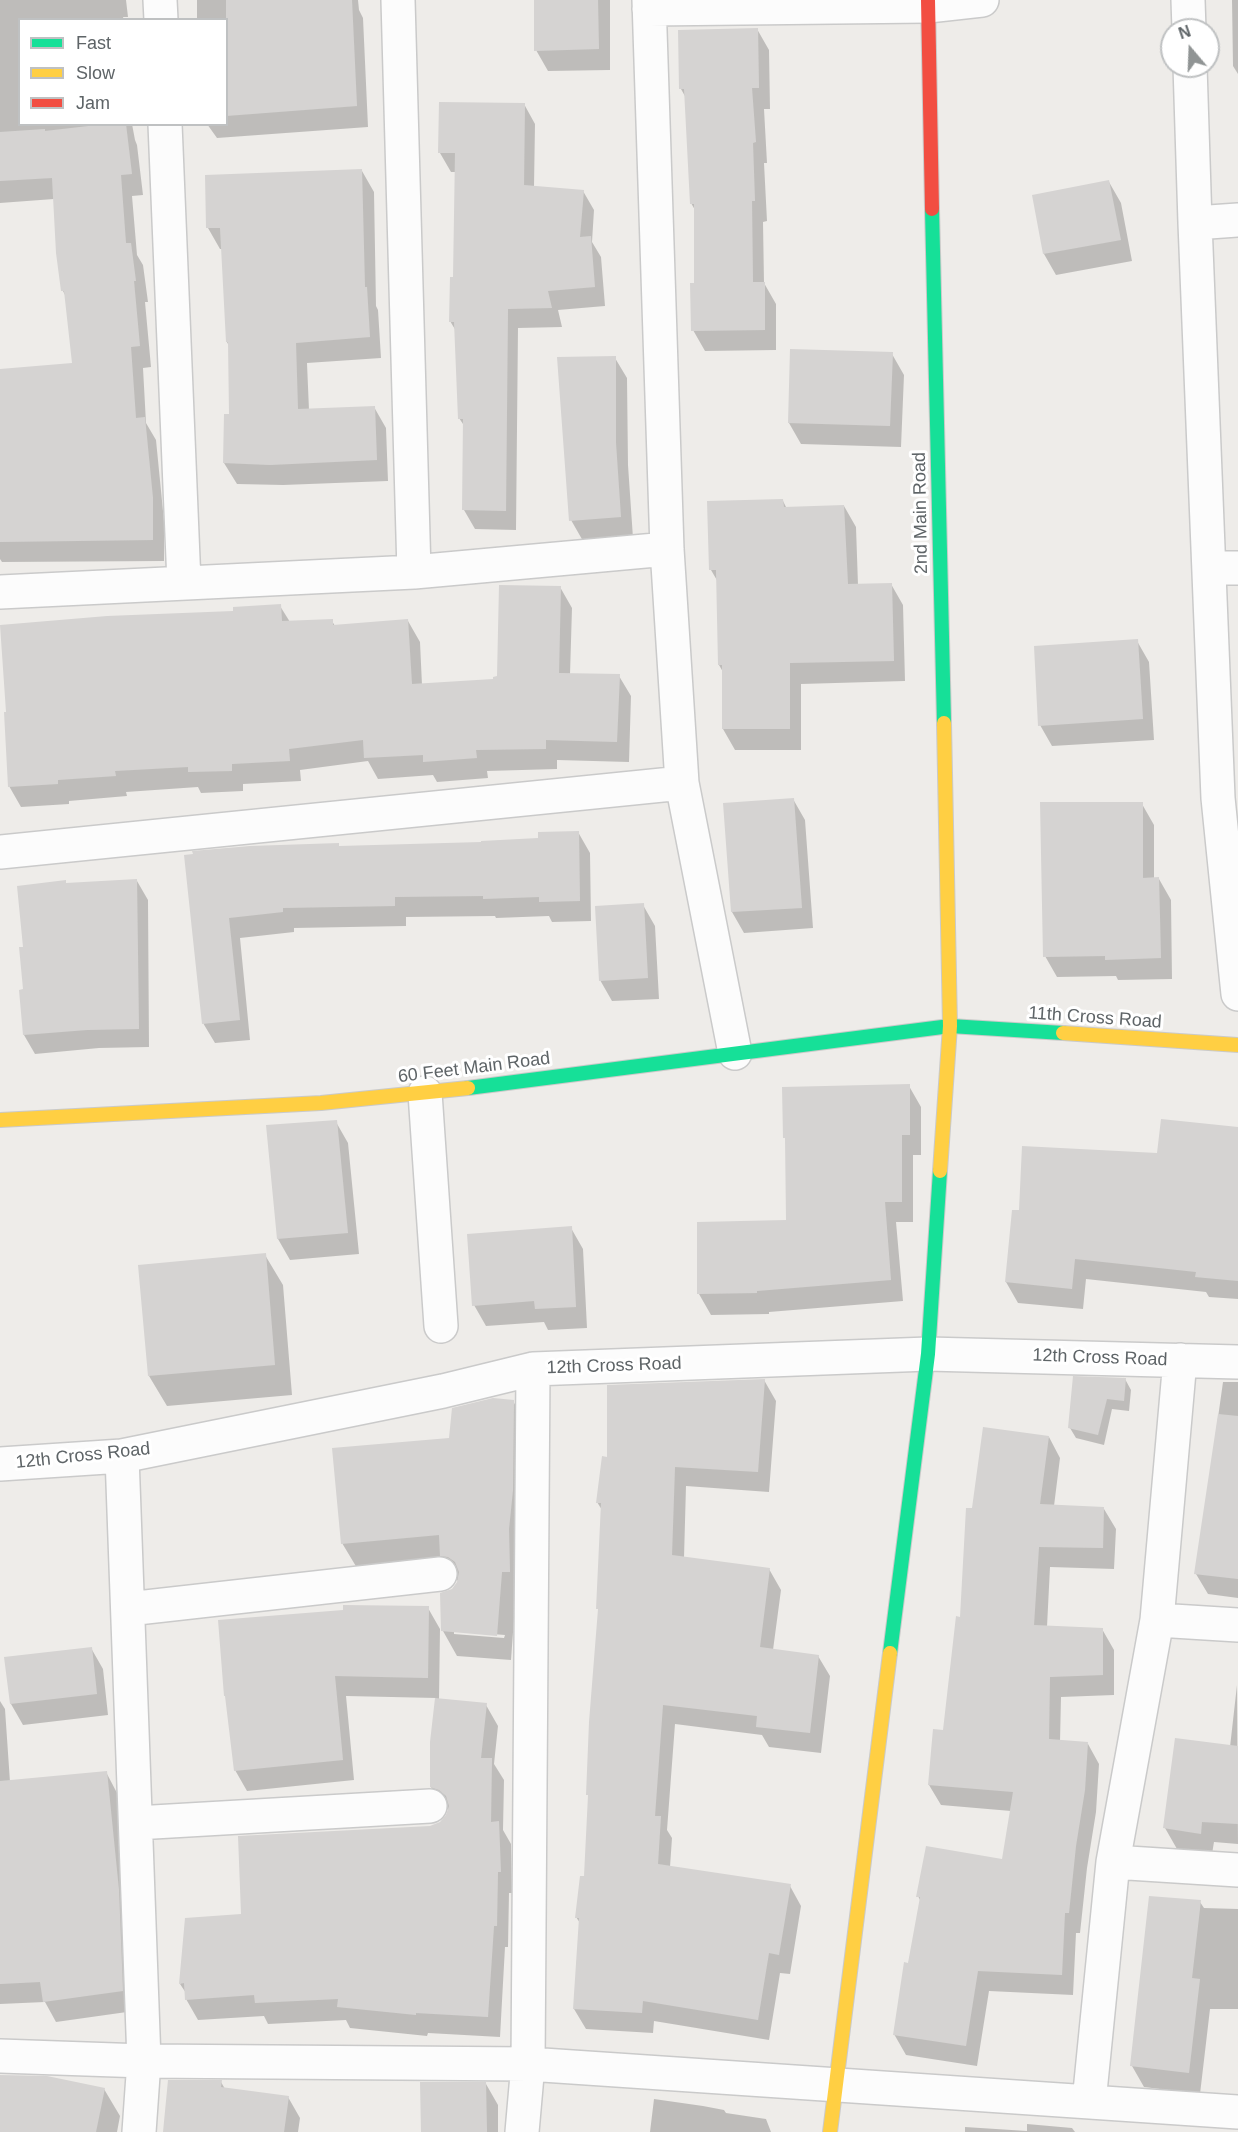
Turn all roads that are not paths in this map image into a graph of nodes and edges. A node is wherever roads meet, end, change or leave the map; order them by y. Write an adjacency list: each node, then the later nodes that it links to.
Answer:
1 (160, 0): 7 (street)
2 (398, 0): 15 (street)
3 (982, 0): 5 (street)
4 (1188, 0): 8 (street)
5 (928, 3): 6 (street); 22 (street, 2nd Main Road)
6 (649, 4): 13 (street)
7 (161, 18)
8 (1189, 18)
9 (1190, 78): 12 (street)
10 (165, 126): 16 (street)
11 (1238, 220): 12 (street)
12 (1195, 223): 14 (street)
13 (667, 549): 15 (street); 18 (street)
14 (1223, 568): 19 (street)
15 (414, 572): 16 (street)
16 (184, 583): 17 (street)
17 (0, 592)
18 (682, 783): 20 (street); 24 (street)
19 (1228, 797): 21 (street)
20 (0, 852)
21 (1238, 994)
22 (950, 1026): 23 (street, 11th Cross Road); 24 (street, 60 Feet Main Road); 28 (street, 2nd Main Road)
23 (1238, 1045)
24 (735, 1053): 25 (street, 60 Feet Main Road)
25 (425, 1093): 26 (street, 60 Feet Main Road); 27 (street)
26 (0, 1120)
27 (441, 1326)
28 (928, 1354): 29 (street, 12th Cross Road); 31 (street, 12th Cross Road); 45 (street, 2nd Main Road)
29 (1180, 1360): 30 (street, 12th Cross Road); 36 (street)
30 (1238, 1362)
31 (533, 1369): 32 (street, 12th Cross Road); 44 (street)
32 (122, 1456): 33 (street, 12th Cross Road); 35 (street)
33 (0, 1464)
34 (440, 1574): 35 (street)
35 (128, 1609): 39 (street)
36 (1157, 1620): 37 (street); 40 (street)
37 (1238, 1625)
38 (430, 1806): 39 (street)
39 (136, 1823): 43 (street)
40 (1113, 1862): 41 (street); 46 (street)
41 (1238, 1870)
42 (0, 2056): 43 (street)
43 (144, 2061): 44 (street); 48 (street)
44 (528, 2064): 45 (street); 49 (street)
45 (836, 2085): 46 (street); 50 (street, 2nd Main Road)
46 (1089, 2102): 47 (street)
47 (1238, 2112)
48 (139, 2132)
49 (522, 2132)
50 (830, 2132)

